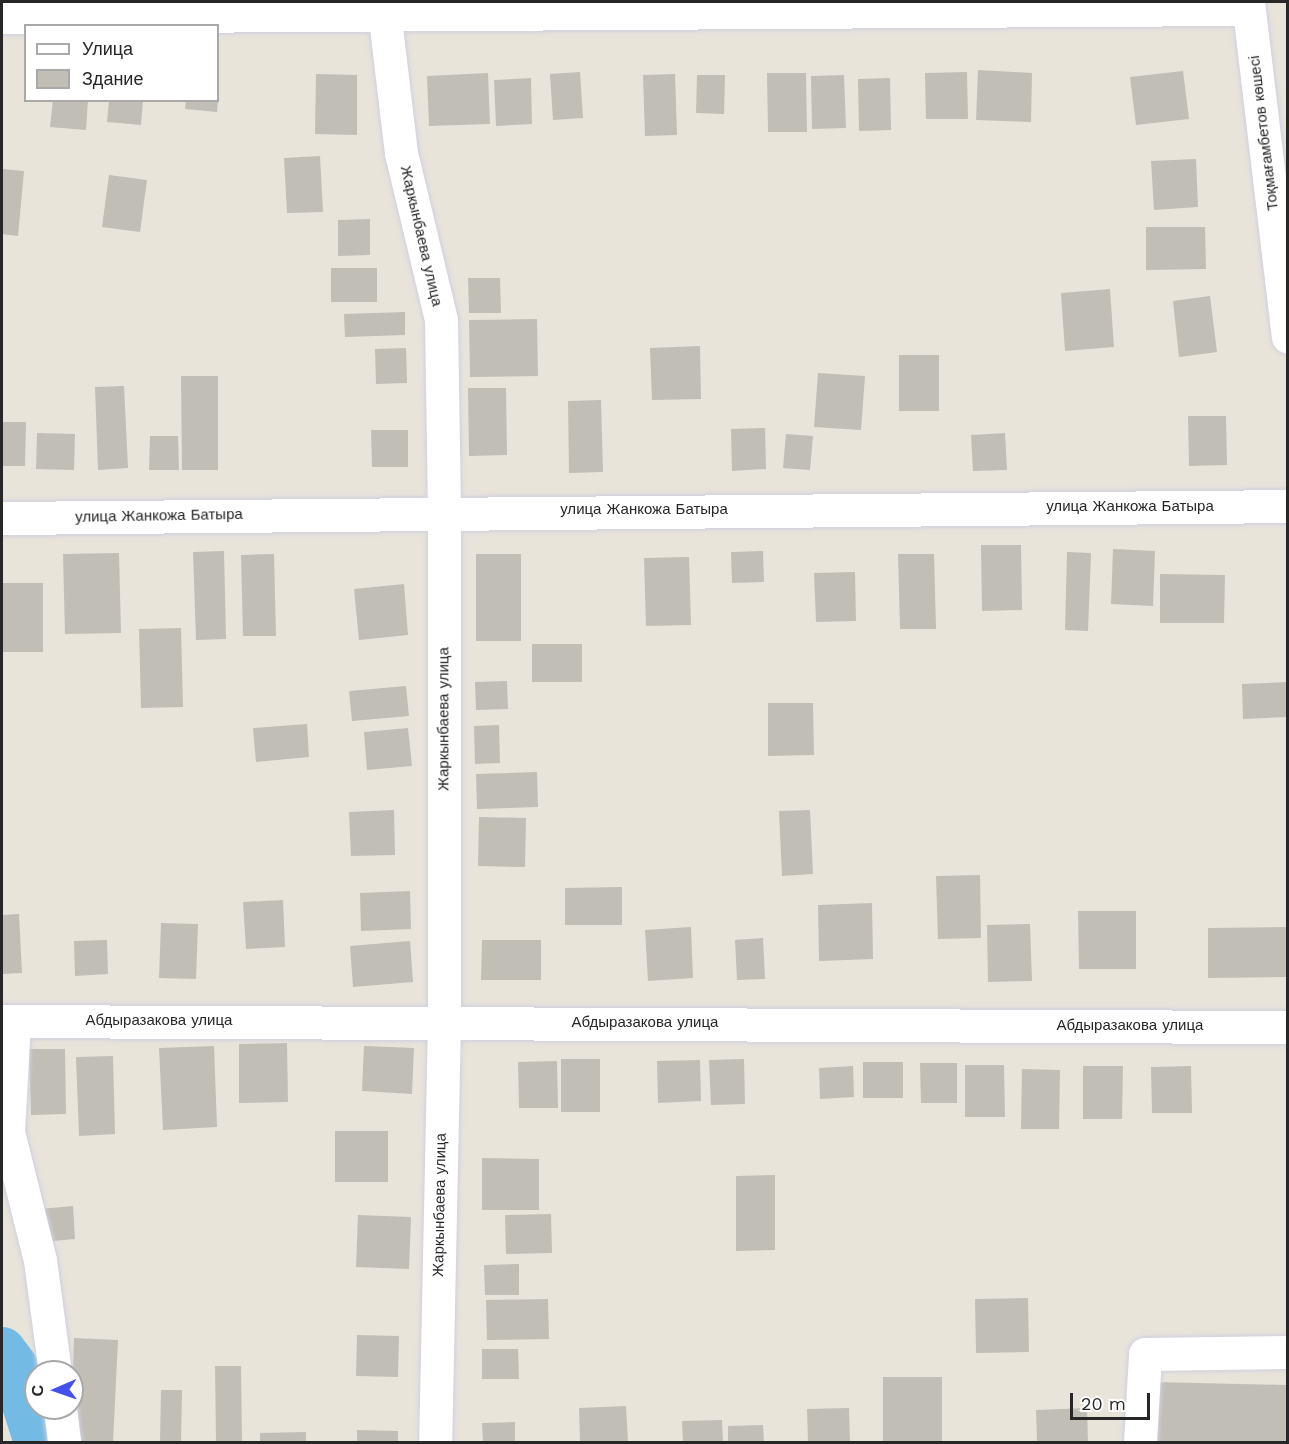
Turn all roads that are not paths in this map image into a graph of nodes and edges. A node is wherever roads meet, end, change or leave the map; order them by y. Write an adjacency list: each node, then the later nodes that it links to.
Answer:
1 (1249, 5): 2 (street); 4 (street, Тоқмағамбетов көшесі)
2 (384, 8): 3 (street); 6 (street, Жаркынбаева улица)
3 (2, 16)
4 (1287, 337)
5 (1287, 506): 6 (street, улица Жанкожа Батыра)
6 (444, 512): 7 (street, улица Жанкожа Батыра); 9 (street, Жаркынбаева улица)
7 (2, 518)
8 (8, 1021): 9 (street, Абдыразакова улица); 12 (street)
9 (444, 1021): 10 (street, Абдыразакова улица); 15 (street, Жаркынбаева улица)
10 (1287, 1027)
11 (1287, 1352): 16 (street)
12 (53, 1360)
13 (61, 1420): 14 (street)
14 (64, 1443)
15 (435, 1443)
16 (1140, 1443)

